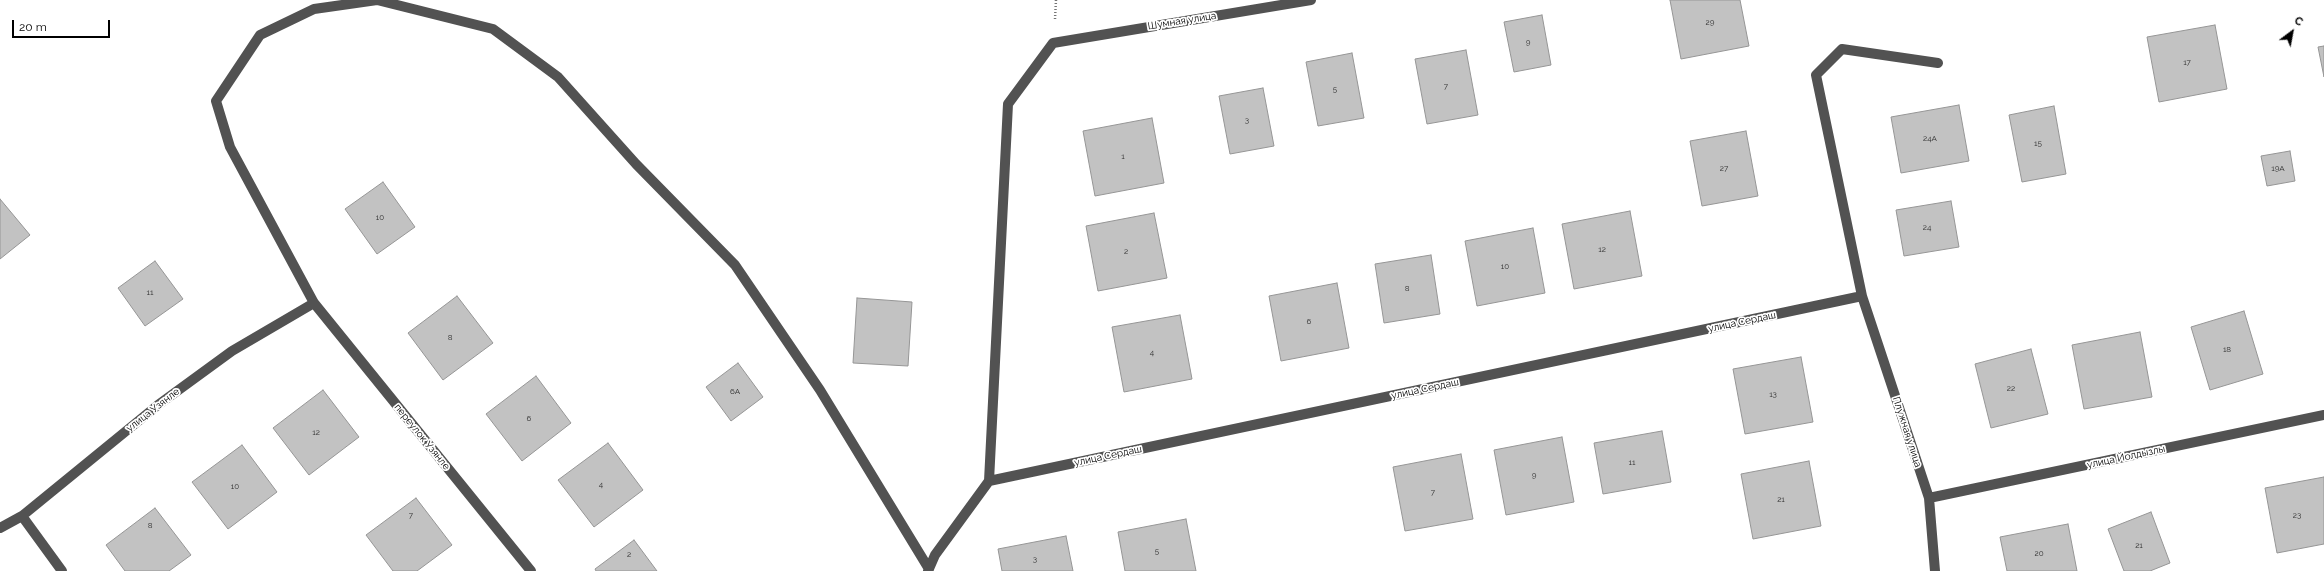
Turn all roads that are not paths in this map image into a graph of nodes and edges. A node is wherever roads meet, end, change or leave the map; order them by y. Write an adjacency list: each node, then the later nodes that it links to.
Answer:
1 (1311, 0): 6 (street, Шумная улица)
2 (1938, 63): 3 (street, Плужная улица)
3 (1862, 296): 6 (street, улица Сердаш); 7 (street, Плужная улица)
4 (314, 303): 8 (street, улица Узянле); 10 (street, переулок Узянле); 12 (street, переулок Узянле)
5 (2324, 415): 7 (street, улица Йолдызлы)
6 (989, 482): 10 (street)
7 (1929, 498): 13 (street, Плужная улица)
8 (22, 516): 9 (street, улица Узянле); 11 (street)
9 (0, 528)
10 (928, 570)
11 (62, 571)
12 (531, 571)
13 (1935, 571)

